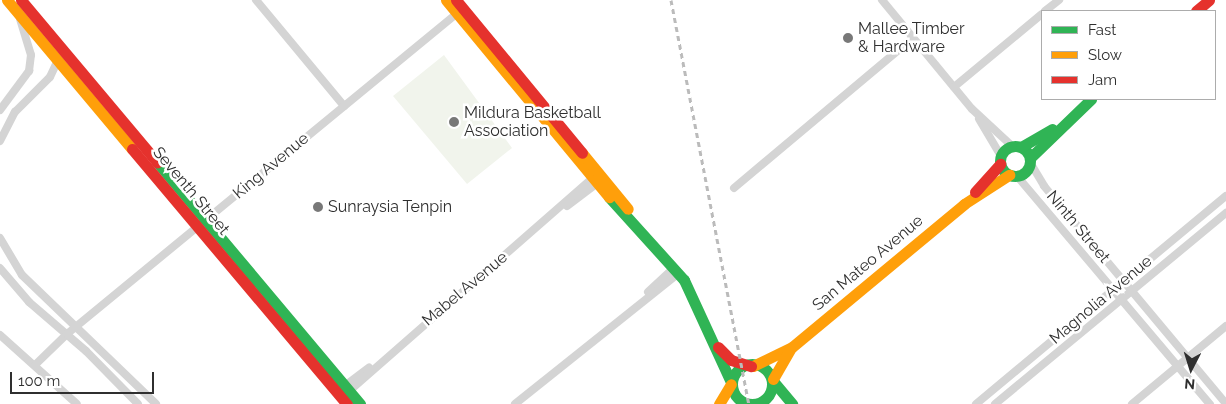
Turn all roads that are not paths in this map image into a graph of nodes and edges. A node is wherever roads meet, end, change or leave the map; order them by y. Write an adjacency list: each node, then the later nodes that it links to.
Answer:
1 (7, 0): 7 (street, Seventh Street)
2 (256, 0): 17 (street)
3 (446, 0): 8 (street)
4 (882, 0): 12 (street)
5 (1059, 0): 9 (street)
6 (1209, 0): 10 (street)
7 (19, 5): 13 (street, Seventh Street); 14 (street, Seventh Street); 19 (street)
8 (459, 7): 17 (street, King Avenue); 26 (street)
9 (1047, 10)
10 (1197, 10)
11 (1041, 15): 15 (street)
12 (913, 38): 15 (street); 27 (street)
13 (61, 46): 14 (street); 32 (street, Seventh Street)
14 (59, 58): 21 (street); 32 (street, Seventh Street)
15 (954, 87): 18 (street)
16 (1090, 100): 20 (street)
17 (344, 106): 32 (street, King Avenue)
18 (972, 109): 22 (street); 23 (street)
19 (0, 110)
20 (1062, 123): 22 (street); 24 (street)
21 (0, 140)
22 (1017, 146): 23 (street, San Mateo Avenue); 24 (street)
23 (1001, 160): 25 (street); 29 (street, San Mateo Avenue)
24 (1030, 161): 25 (street, San Mateo Avenue); 41 (street, Ninth Street)
25 (1013, 176): 29 (street, San Mateo Avenue); 42 (street, Ninth Street)
26 (599, 178): 40 (street); 66 (street, Mabel Avenue)
27 (734, 188)
28 (1225, 199): 31 (street, Magnolia Avenue)
29 (964, 204): 54 (street, San Mateo Avenue)
30 (1226, 213): 33 (street, Magnolia Avenue)
31 (1201, 217): 33 (street); 34 (street, Magnolia Avenue)
32 (203, 223): 46 (street, King Avenue); 66 (street, Seventh Street)
33 (1208, 227): 36 (street, Magnolia Avenue)
34 (1178, 235): 36 (street); 37 (street, Magnolia Avenue)
35 (0, 238): 46 (street)
36 (1187, 245): 38 (street, Magnolia Avenue)
37 (1156, 253): 38 (street); 41 (street, Magnolia Avenue)
38 (1164, 263): 43 (street, Magnolia Avenue)
39 (0, 268): 49 (street)
40 (676, 271): 52 (street); 73 (street)
41 (1123, 281): 42 (street, Magnolia Avenue); 43 (street, Ninth Street)
42 (1113, 290): 44 (street, Ninth Street); 45 (street, Magnolia Avenue)
43 (1130, 291): 44 (street, Magnolia Avenue); 56 (street, Ninth Street)
44 (1120, 299): 47 (street, Magnolia Avenue); 60 (street, Ninth Street)
45 (1081, 316): 47 (street); 51 (street, Magnolia Avenue)
46 (79, 326): 49 (street, King Avenue); 71 (street)
47 (1089, 326): 53 (street, Magnolia Avenue)
48 (1226, 326): 56 (street)
49 (67, 334): 58 (street, King Avenue); 70 (street)
50 (0, 335): 58 (street)
51 (1058, 336): 53 (street); 55 (street, Magnolia Avenue)
52 (713, 342): 59 (street); 64 (street)
53 (1066, 344): 57 (street, Magnolia Avenue)
54 (792, 347): 59 (street, San Mateo Avenue); 62 (street, San Mateo Avenue)
55 (1035, 355): 57 (street); 61 (street, Magnolia Avenue)
56 (1188, 358): 60 (street); 79 (street, Ninth Street)
57 (1042, 364): 63 (street, Magnolia Avenue)
58 (35, 365): 69 (street)
59 (752, 366): 62 (street); 64 (street)
60 (1178, 366): 77 (street); 78 (street, Ninth Street)
61 (1013, 373): 63 (street); 65 (street, Magnolia Avenue)
62 (773, 380): 68 (street); 75 (street)
63 (1021, 382): 67 (street, Magnolia Avenue)
64 (731, 383): 68 (street); 74 (street)
65 (991, 392): 67 (street); 76 (street, Magnolia Avenue)
66 (344, 394): 72 (street, Seventh Street)
67 (997, 402)
68 (749, 403)
69 (77, 404)
70 (138, 404)
71 (156, 404)
72 (360, 404)
73 (515, 404)
74 (719, 404)
75 (792, 404)
76 (976, 404)
77 (1132, 404)
78 (1210, 404)
79 (1226, 404)

